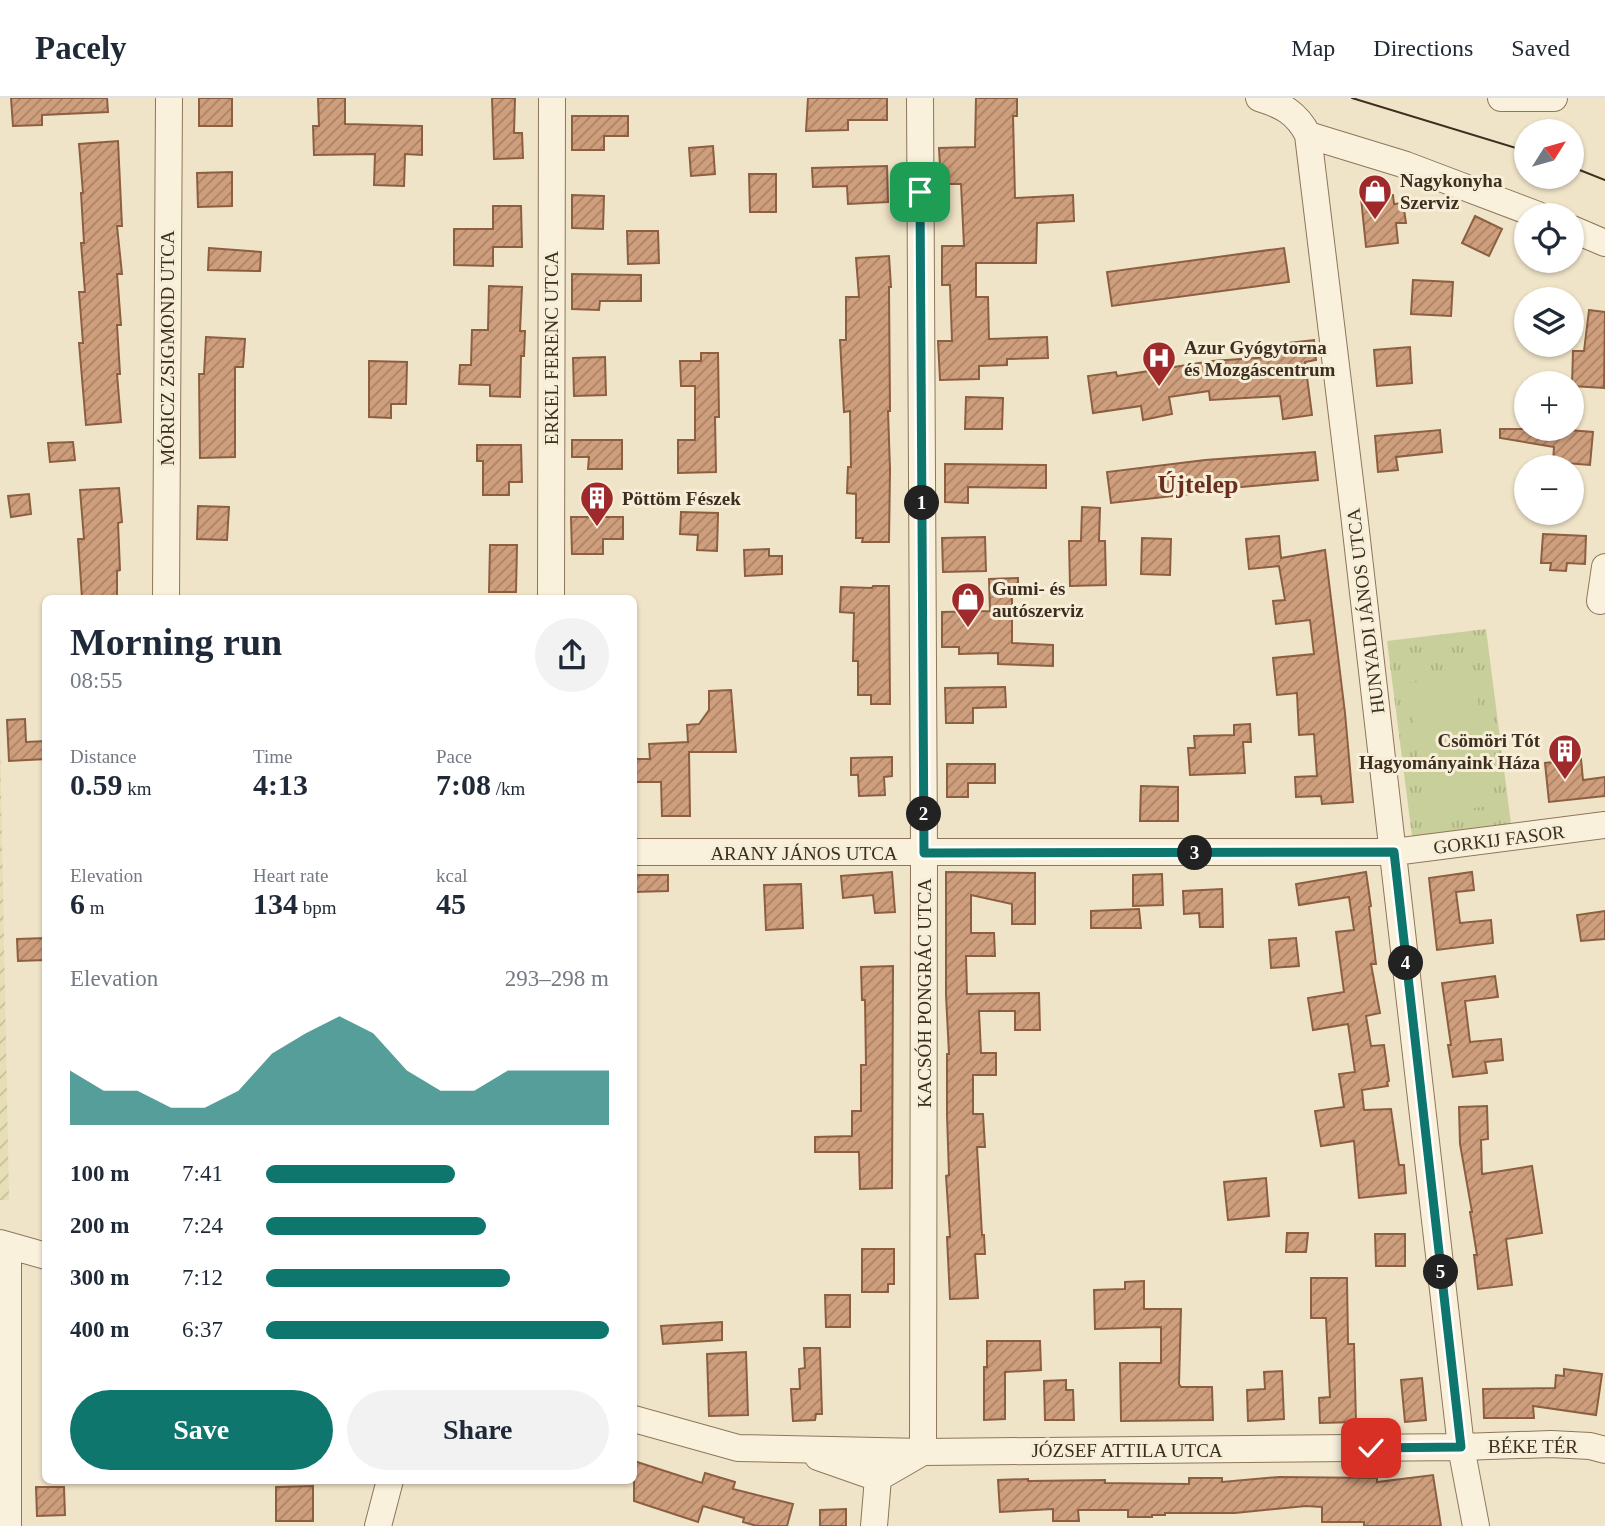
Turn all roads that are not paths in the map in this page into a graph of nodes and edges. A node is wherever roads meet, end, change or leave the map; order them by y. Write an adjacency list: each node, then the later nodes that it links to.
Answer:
1 (169, 98): 12 (street, MÓRICZ ZSIGMOND UTCA)
2 (552, 98): 13 (street, ERKEL FERENC UTCA)
3 (920, 98): 18 (street, KACSÓH PONGRÁC UTCA)
4 (1259, 98): 7 (street)
5 (1501, 98): 6 (street)
6 (1554, 98)
7 (1308, 135): 8 (street); 17 (street, HUNYADI JÁNOS UTCA)
8 (1514, 206)
9 (1584, 234): 10 (street)
10 (1605, 243)
11 (1605, 567): 14 (street)
12 (166, 595)
13 (551, 595)
14 (1600, 601)
15 (1605, 825): 17 (street, GORKIJ FASOR)
16 (637, 852): 18 (street, ARANY JÁNOS UTCA)
17 (1394, 852): 18 (street, ARANY JÁNOS UTCA); 22 (street, HUNYADI JÁNOS UTCA)
18 (924, 853): 25 (street, KACSÓH PONGRÁC UTCA)
19 (4, 1245): 20 (street); 28 (street)
20 (42, 1255)
21 (637, 1420): 23 (street, JÓZSEF ATTILA UTCA)
22 (1461, 1447): 24 (street, BÉKE TÉR); 25 (street, JÓZSEF ATTILA UTCA); 31 (street, HUNYADI JÁNOS UTCA)
23 (793, 1449): 25 (street, JÓZSEF ATTILA UTCA); 26 (street, JÓZSEF ATTILA UTCA)
24 (1605, 1450)
25 (922, 1451): 26 (street)
26 (878, 1478): 30 (street)
27 (389, 1484): 29 (street)
28 (8, 1526)
29 (378, 1526)
30 (874, 1526)
31 (1476, 1526)

